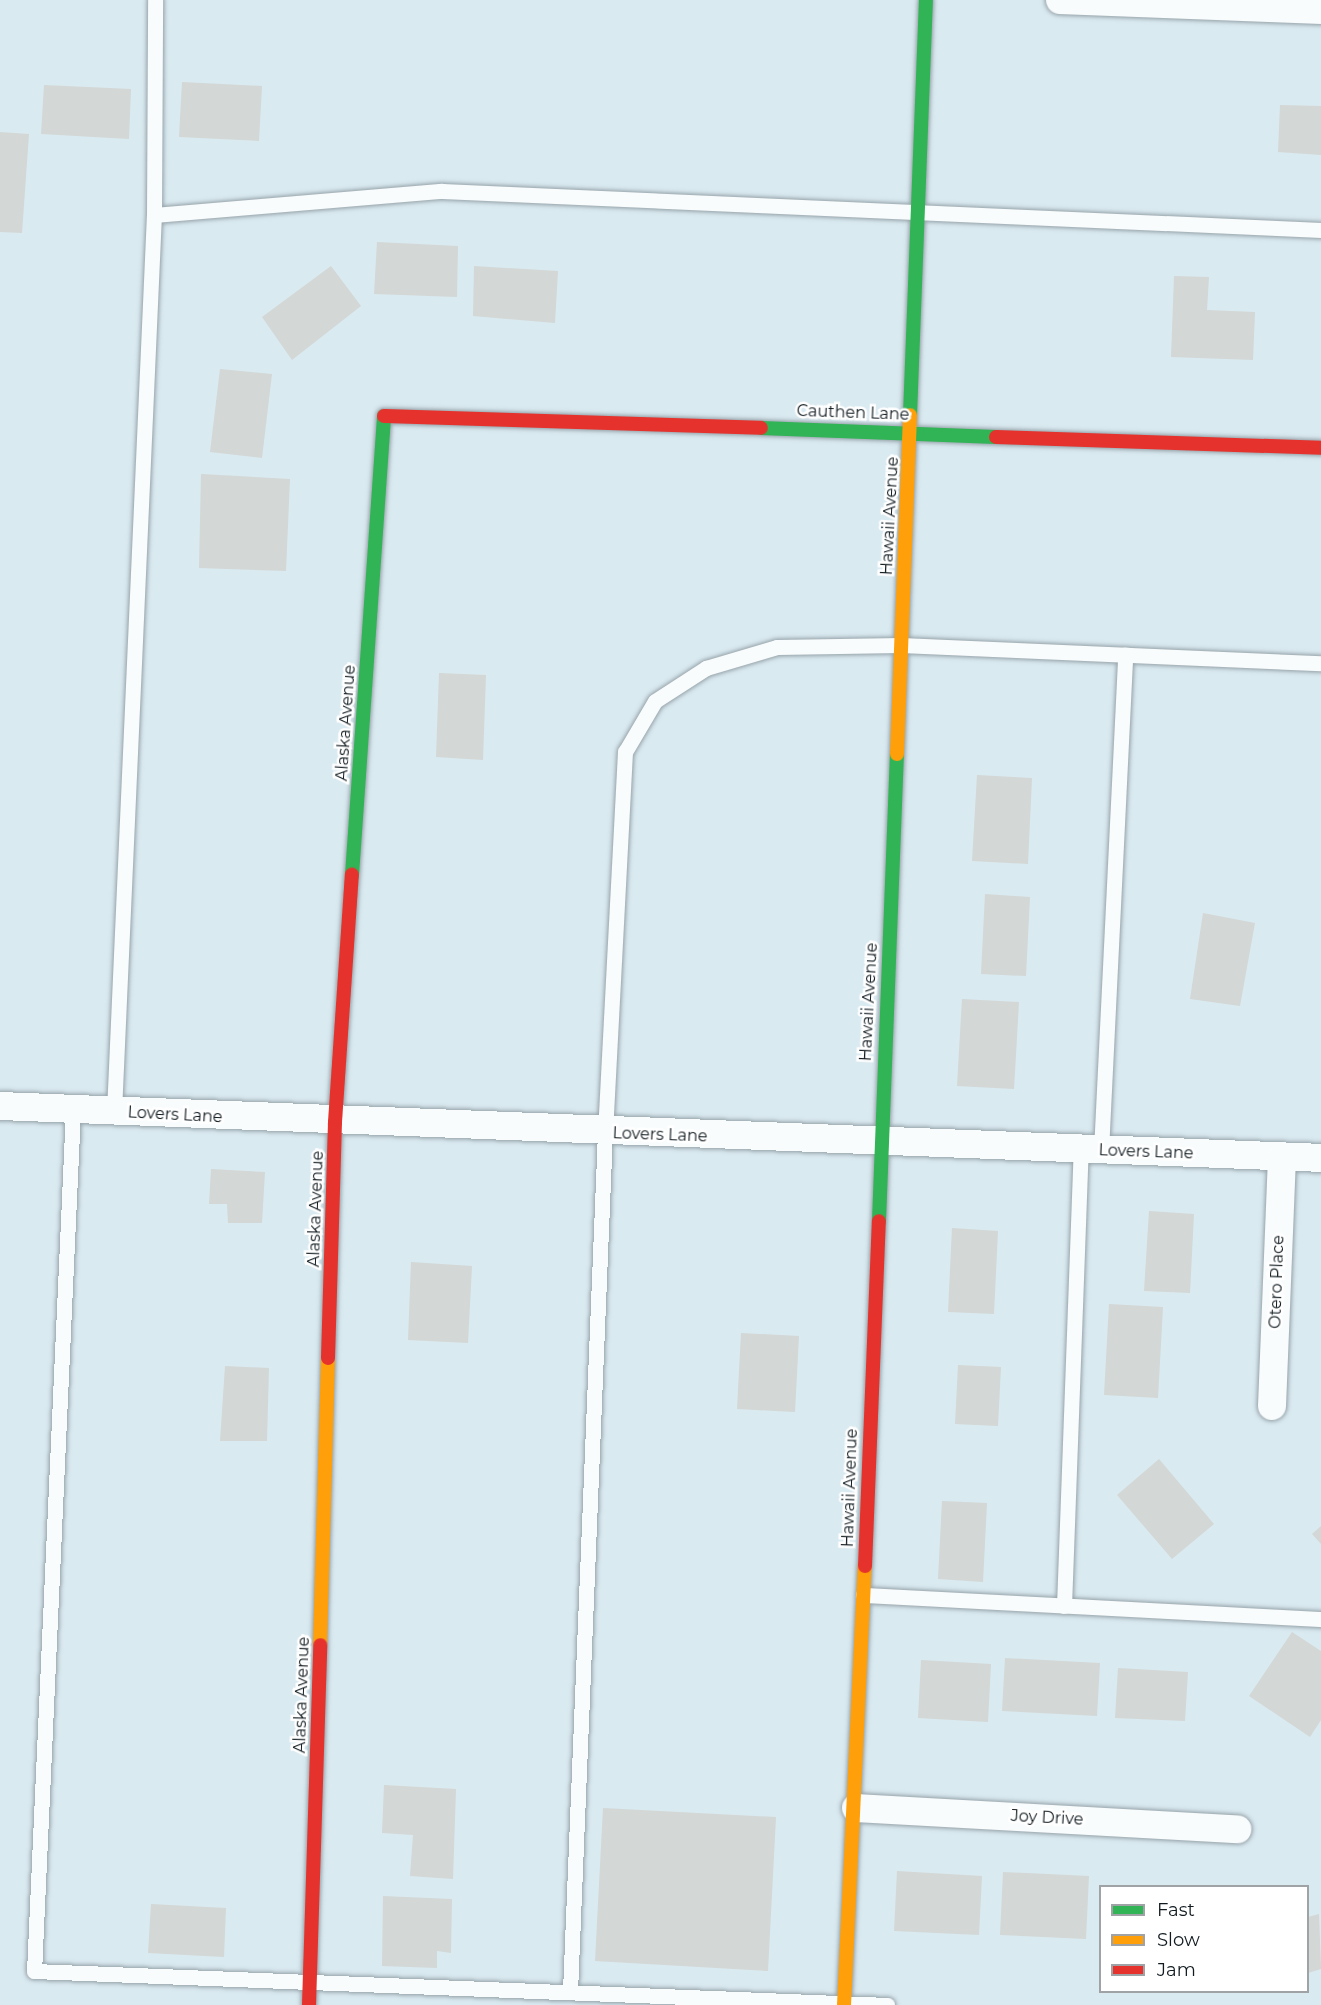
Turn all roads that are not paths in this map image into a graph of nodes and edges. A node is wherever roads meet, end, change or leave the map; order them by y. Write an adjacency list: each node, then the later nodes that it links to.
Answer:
1 (155, 0): 6 (lane)
2 (926, 0): 5 (street, Hawaii Avenue)
3 (1060, 0): 4 (street)
4 (1321, 10)
5 (918, 214): 6 (lane); 7 (lane); 9 (street, Hawaii Avenue)
6 (154, 215): 16 (lane)
7 (1321, 230)
8 (384, 415): 9 (street, Cauthen Lane); 17 (street, Alaska Avenue)
9 (911, 431): 10 (street, Cauthen Lane); 11 (street, Hawaii Avenue)
10 (1321, 448)
11 (901, 645): 12 (lane); 18 (lane); 19 (street, Hawaii Avenue)
12 (1125, 655): 13 (lane); 20 (lane)
13 (1321, 663)
14 (0, 1106): 15 (street, Lovers Lane)
15 (73, 1110): 16 (street, Lovers Lane); 29 (lane)
16 (114, 1112): 17 (street, Lovers Lane)
17 (335, 1122): 18 (street, Lovers Lane); 29 (street, Alaska Avenue)
18 (605, 1132): 19 (street, Lovers Lane); 30 (lane)
19 (879, 1143): 20 (street, Lovers Lane); 24 (street, Hawaii Avenue)
20 (1091, 1150): 21 (street, Lovers Lane); 25 (lane)
21 (1282, 1157): 22 (street, Lovers Lane); 23 (street, Otero Place)
22 (1321, 1158)
23 (1272, 1406)
24 (863, 1595): 25 (lane); 27 (street, Hawaii Avenue)
25 (1064, 1606): 26 (lane)
26 (1321, 1619)
27 (856, 1808): 28 (street, Joy Drive); 31 (street, Hawaii Avenue)
28 (1237, 1829)
29 (310, 1981): 30 (lane); 32 (street, Alaska Avenue)
30 (570, 1992): 31 (lane)
31 (844, 2004): 33 (lane)
32 (309, 2005)
33 (886, 2005)

